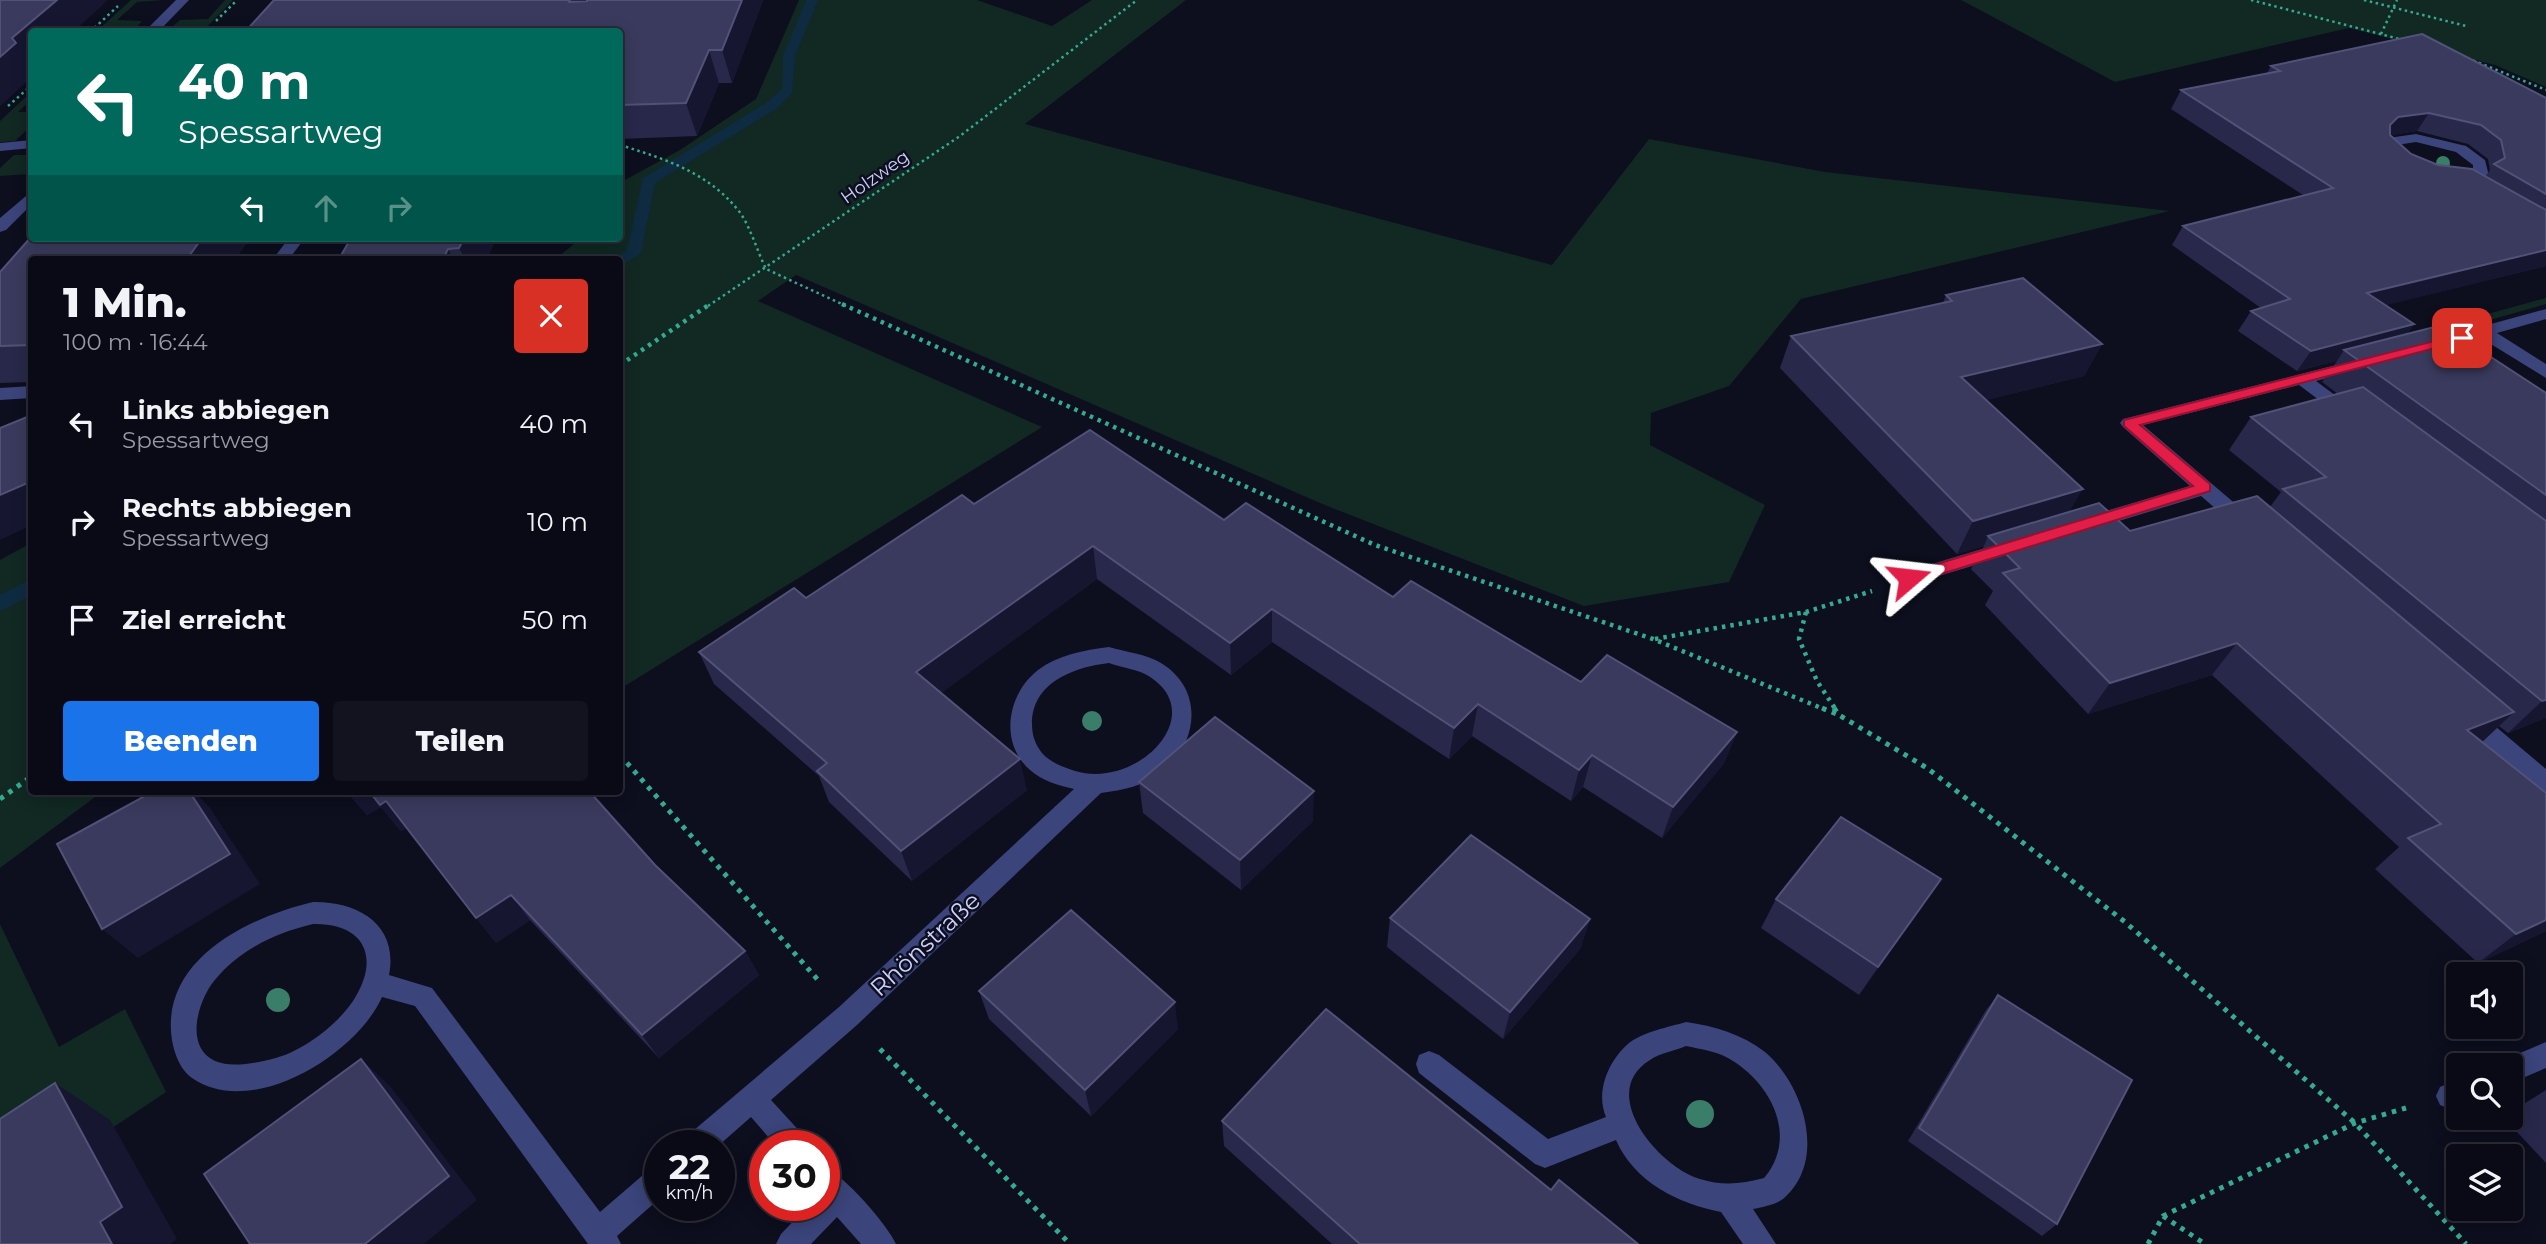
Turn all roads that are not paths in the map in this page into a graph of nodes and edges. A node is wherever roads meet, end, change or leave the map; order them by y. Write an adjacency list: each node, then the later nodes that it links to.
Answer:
1 (183, 0): 2 (street)
2 (154, 28)
3 (28, 144): 4 (street)
4 (0, 146)
5 (2461, 181): 5 (street); 6 (street)
6 (2479, 193)
7 (28, 199): 8 (street)
8 (0, 227)
9 (294, 242): 10 (street)
10 (283, 256)
11 (2546, 314): 12 (street)
12 (2483, 332): 13 (street); 15 (street)
13 (2415, 350)
14 (2377, 359): 16 (street)
15 (2546, 372)
16 (2302, 379): 19 (street); 20 (street)
17 (28, 392): 18 (street)
18 (0, 394)
19 (2369, 429)
20 (2204, 488): 21 (street); 22 (street)
21 (2063, 531)
22 (2256, 533)
23 (2025, 543): 24 (street)
24 (1909, 578)
25 (2453, 703): 26 (street)
26 (2546, 783)
27 (1094, 785): 27 (street); 32 (street, Rhönstraße)
28 (376, 983): 28 (street); 40 (street)
29 (2546, 1055): 31 (street)
30 (1429, 1064): 33 (street)
31 (2523, 1065)
32 (752, 1098): 34 (street, Rhönstraße); 35 (street)
33 (1617, 1126): 38 (street); 38 (street)
34 (715, 1130)
35 (780, 1130)
36 (644, 1196): 40 (street)
37 (840, 1199): 42 (street)
38 (1734, 1208): 43 (street)
39 (808, 1221): 41 (street)
40 (602, 1239)
41 (791, 1244)
42 (881, 1244)
43 (1761, 1244)

